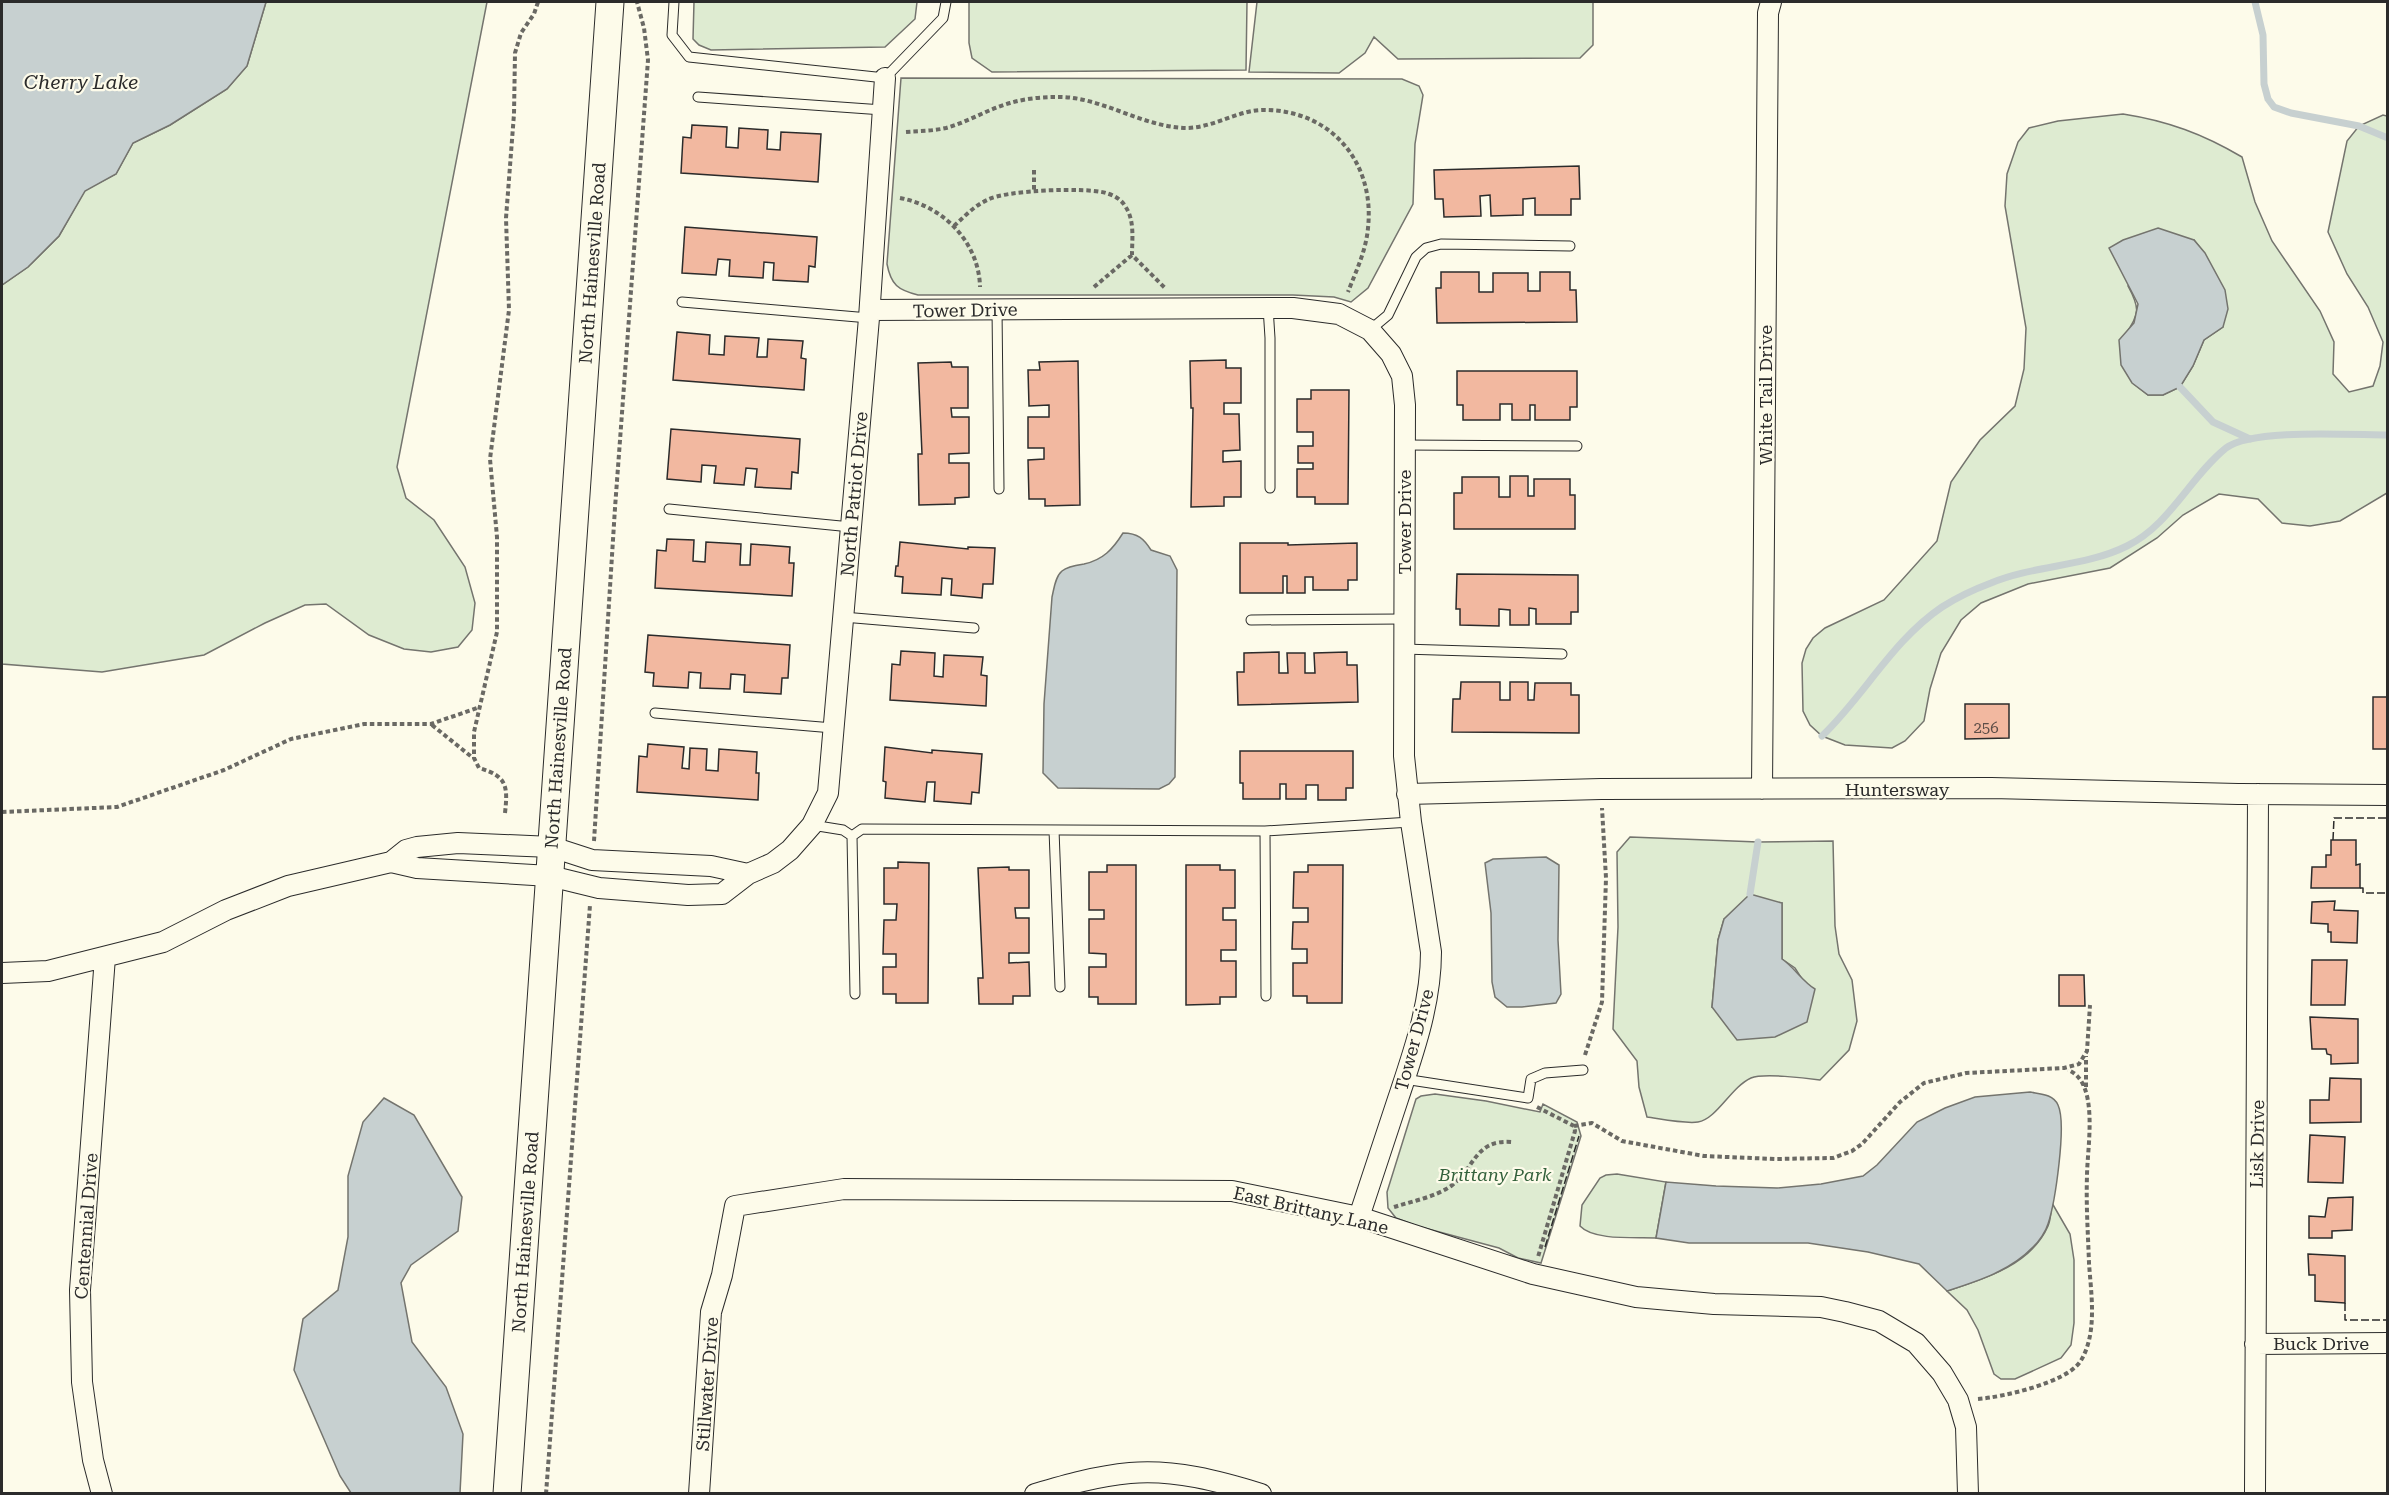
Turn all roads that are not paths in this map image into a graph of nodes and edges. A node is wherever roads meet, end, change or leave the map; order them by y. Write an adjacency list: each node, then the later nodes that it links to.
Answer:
1 (610, 2): 37 (main road, North Hainesville Road)
2 (674, 2): 5 (lane)
3 (946, 2): 5 (lane)
4 (1771, 2): 28 (street, White Tail Drive)
5 (885, 78): 7 (street, North Patriot Drive)
6 (698, 97): 7 (lane)
7 (883, 110): 12 (street, North Patriot Drive)
8 (1570, 246): 13 (lane)
9 (682, 302): 12 (lane)
10 (1268, 307): 11 (street, Tower Drive); 13 (street, Tower Drive); 16 (lane)
11 (997, 309): 12 (street, Tower Drive); 17 (lane)
12 (869, 314): 19 (street, North Patriot Drive)
13 (1370, 330): 14 (street, Tower Drive)
14 (1404, 446): 15 (lane); 21 (street, Tower Drive)
15 (1577, 446)
16 (1270, 488)
17 (999, 489)
18 (669, 509): 19 (lane)
19 (851, 526): 20 (street, North Patriot Drive)
20 (843, 617): 23 (lane); 27 (street, North Patriot Drive)
21 (1403, 619): 22 (lane); 24 (street, Tower Drive)
22 (1251, 621)
23 (974, 628)
24 (1403, 649): 25 (lane); 29 (street, Tower Drive)
25 (1562, 654)
26 (655, 713): 27 (lane)
27 (833, 728): 33 (street, North Patriot Drive)
28 (1762, 789): 29 (street, Huntersway); 30 (street, Huntersway)
29 (1407, 794): 32 (street, Tower Drive)
30 (2258, 794): 31 (street, Huntersway); 51 (street, Lisk Drive)
31 (2388, 795)
32 (1411, 822): 35 (lane); 47 (street, Tower Drive)
33 (812, 825): 36 (lane); 39 (street, North Patriot Drive)
34 (1054, 830): 35 (lane); 36 (lane); 43 (lane)
35 (1265, 831): 45 (lane)
36 (852, 836): 44 (lane)
37 (552, 847): 38 (street); 39 (street); 40 (main road, North Hainesville Road)
38 (391, 862): 40 (street, North Patriot Drive); 41 (street)
39 (748, 874): 40 (street, North Patriot Drive)
40 (550, 876): 53 (main road, North Hainesville Road)
41 (105, 957): 42 (street); 52 (street, Centennial Drive)
42 (2, 973)
43 (1060, 987)
44 (855, 994)
45 (1266, 996)
46 (1583, 1070): 47 (lane)
47 (1404, 1079): 49 (street, Tower Drive)
48 (735, 1206): 49 (street, East Brittany Lane); 54 (street, Stillwater Drive)
49 (1359, 1217): 57 (street, East Brittany Lane)
50 (2388, 1343): 51 (street, Buck Drive)
51 (2255, 1344): 58 (street, Lisk Drive)
52 (102, 1494)
53 (507, 1494)
54 (699, 1494)
55 (1035, 1494): 56 (street)
56 (1261, 1494)
57 (1968, 1494)
58 (2254, 1494)

